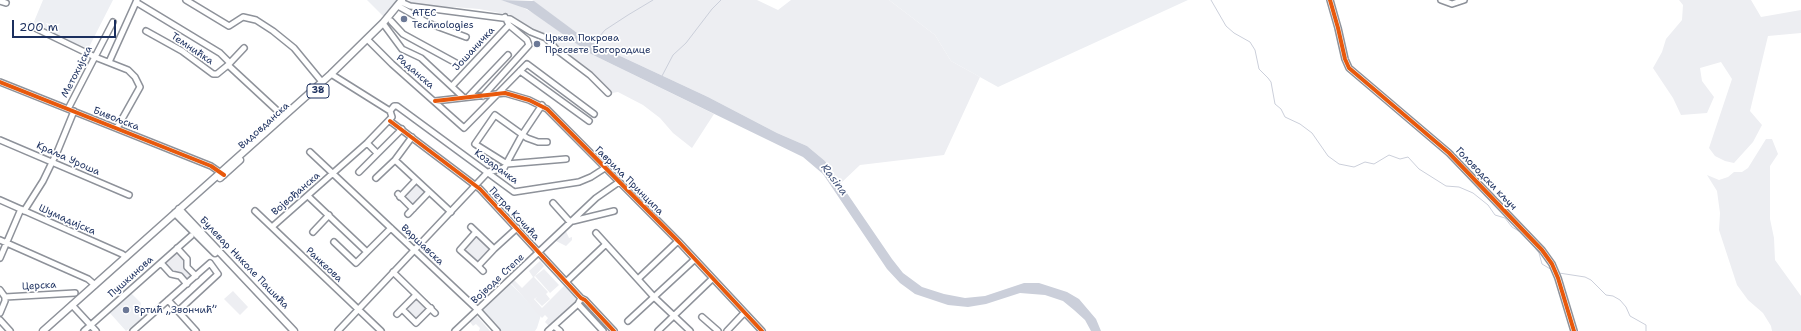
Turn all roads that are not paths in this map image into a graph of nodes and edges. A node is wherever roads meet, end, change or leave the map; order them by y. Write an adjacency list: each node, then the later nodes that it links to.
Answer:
1 (186, 0): 27 (street)
2 (1330, 0): 155 (street, Головодски кључ)
3 (1441, 0): 4 (street)
4 (1464, 0)
5 (0, 1): 7 (street)
6 (136, 1): 21 (street); 23 (street)
7 (6, 3)
8 (402, 3): 9 (street); 10 (main road, Видовданска / 38); 16 (street); 17 (main road, Видовданска / 38)
9 (505, 17): 12 (street); 29 (street)
10 (391, 21): 14 (main road, Видовданска / 38); 22 (street)
11 (113, 22): 20 (street, Метохијска)
12 (509, 25): 28 (street, Јошаничка); 32 (street)
13 (31, 26): 20 (street)
14 (386, 26): 17 (main road, Видовданска / 38); 28 (street)
15 (146, 30): 23 (street, Темнићка)
16 (466, 37)
17 (368, 41): 25 (main road, Видовданска / 38); 33 (street, Раданска)
18 (244, 48): 23 (street, Темнићка)
19 (508, 55): 31 (street)
20 (95, 57): 21 (street); 35 (street, Метохијска)
21 (109, 62): 41 (street)
22 (456, 62)
23 (229, 64): 38 (street)
24 (520, 71): 30 (street, Раданска); 37 (street); 40 (street)
25 (333, 75): 27 (main road, Видовданска / 38); 36 (street); 38 (main road, Видовданска / 38)
26 (0, 82): 35 (street, Бивољска)
27 (322, 82): 38 (main road, Видовданска / 38)
28 (452, 86): 31 (street)
29 (608, 93)
30 (498, 94): 32 (street, Гаврила Принципа); 33 (street, Раданска); 34 (street, Гаврила Принципа)
31 (466, 96): 32 (street, Гаврила Принципа); 33 (street, Гаврила Принципа)
32 (483, 96)
33 (435, 101)
34 (542, 105): 43 (street); 54 (street, Гаврила Принципа)
35 (71, 110): 41 (street, Бивољска); 52 (street, Метохијска)
36 (390, 111): 39 (street); 56 (street, Козарачка)
37 (594, 114)
38 (281, 120): 57 (main road, Видовданска / 38)
39 (390, 121): 42 (street, Петра Кочића); 47 (street, Војвођанска)
40 (589, 121)
41 (117, 128): 57 (street, Бивољска)
42 (402, 129): 44 (street, Петра Кочића); 49 (street)
43 (522, 135): 46 (street); 53 (street); 53 (street)
44 (412, 137): 51 (street); 62 (street, Петра Кочића)
45 (0, 140): 52 (street, Краља Уроша)
46 (547, 142)
47 (367, 143): 49 (street); 58 (street, Војвођанска)
48 (310, 152): 58 (street, Војвођанска)
49 (377, 154): 55 (street)
50 (566, 159): 53 (street)
51 (395, 160): 59 (street); 60 (street)
52 (52, 162): 64 (street, Краља Уроша); 69 (street, Метохијска)
53 (507, 164): 56 (street)
54 (605, 168): 56 (street, Козарачка); 61 (street, Гаврила Принципа)
55 (359, 172)
56 (488, 172): 62 (street)
57 (222, 173): 72 (main road, Видовданска / 38)
58 (332, 174): 65 (street, Војвођанска); 79 (street, Варшавска)
59 (376, 178)
60 (416, 180): 63 (street); 68 (street)
61 (619, 182): 76 (street, Војводе Степе); 86 (street, Гаврила Принципа)
62 (476, 185): 73 (street); 80 (street, Петра Кочића)
63 (429, 192): 68 (street); 73 (street)
64 (129, 195)
65 (308, 196): 75 (street); 77 (street, Војвођанска)
66 (0, 200): 69 (street, Шумадијска)
67 (553, 203): 76 (street)
68 (413, 209): 74 (street)
69 (23, 210): 88 (street, Метохијска); 95 (street, Шумадијска)
70 (256, 211): 77 (street, Ранкеова)
71 (614, 211): 76 (street)
72 (178, 212): 95 (main road, Видовданска); 140 (main road, Булевар Николе Пашића); 141 (main road, Булевар Николе Пашића)
73 (451, 212): 92 (street)
74 (408, 214)
75 (329, 215): 81 (street); 93 (street)
76 (571, 222): 94 (street, Војводе Степе)
77 (272, 227): 118 (street, Ранкеова)
78 (471, 227): 82 (street)
79 (391, 228): 92 (street, Варшавска); 93 (street)
80 (517, 228): 91 (street); 94 (street, Петра Кочића)
81 (313, 232)
82 (476, 232): 91 (street); 99 (street)
83 (596, 233): 89 (street)
84 (191, 236): 90 (street, Пушкинова)
85 (0, 240): 88 (street)
86 (678, 241): 97 (street, Гаврила Принципа); 103 (street)
87 (334, 242): 93 (street)
88 (7, 243): 96 (street, Метохијска); 107 (street)
89 (606, 244): 103 (street); 105 (street)
90 (177, 248): 98 (street, Пушкинова); 102 (street)
91 (494, 249): 99 (street)
92 (414, 250): 101 (street); 120 (street, Варшавска)
93 (367, 252)
94 (539, 252): 105 (street, Петра Кочића); 120 (street, Војводе Степе)
95 (126, 257): 107 (main road, Видовданска)
96 (0, 258)
97 (694, 260): 104 (street, Гаврила Принципа); 112 (street)
98 (161, 263): 106 (street); 131 (street, Пушкинова)
99 (478, 266): 100 (street)
100 (483, 271)
101 (394, 272): 110 (street); 118 (street)
102 (196, 276): 106 (street); 121 (street)
103 (638, 279): 112 (street)
104 (712, 279): 122 (street, Гаврила Принципа); 126 (street)
105 (567, 281): 113 (street, Петра Кочића)
106 (187, 284): 114 (street)
107 (96, 285): 116 (main road, Видовданска)
108 (0, 290): 111 (street)
109 (75, 293): 111 (street, Церска)
110 (416, 295): 117 (street); 119 (street)
111 (5, 297): 123 (street)
112 (654, 297): 126 (street); 129 (street)
113 (581, 298): 115 (street); 149 (street, Петра Кочића)
114 (168, 300): 121 (street); 139 (street)
115 (578, 304): 132 (street); 148 (street)
116 (72, 305): 131 (street); 136 (main road, Видовданска)
117 (431, 308): 124 (street); 130 (street)
118 (358, 309): 142 (street); 143 (street, Ранкеова)
119 (402, 309): 125 (street); 130 (street)
120 (478, 310): 144 (street, Војводе Степе); 145 (street, Варшавска)
121 (178, 311): 134 (street)
122 (744, 312): 153 (street); 154 (street, Гаврила Принципа)
123 (0, 313)
124 (435, 313)
125 (397, 314)
126 (673, 316): 150 (street); 151 (street)
127 (702, 317): 152 (street)
128 (0, 320): 135 (street)
129 (628, 322)
130 (416, 323): 133 (street)
131 (90, 325): 137 (street, Пушкинова); 138 (street)
132 (554, 326): 146 (street); 147 (street)
133 (411, 328)
134 (193, 330)
135 (10, 331)
136 (43, 331)
137 (84, 331)
138 (96, 331)
139 (133, 331)
140 (289, 331)
141 (294, 331)
142 (338, 331)
143 (381, 331)
144 (455, 331)
145 (497, 331)
146 (548, 331)
147 (560, 331)
148 (603, 331)
149 (614, 331)
150 (658, 331)
151 (690, 331)
152 (718, 331)
153 (727, 331)
154 (762, 331)
155 (1574, 331)

